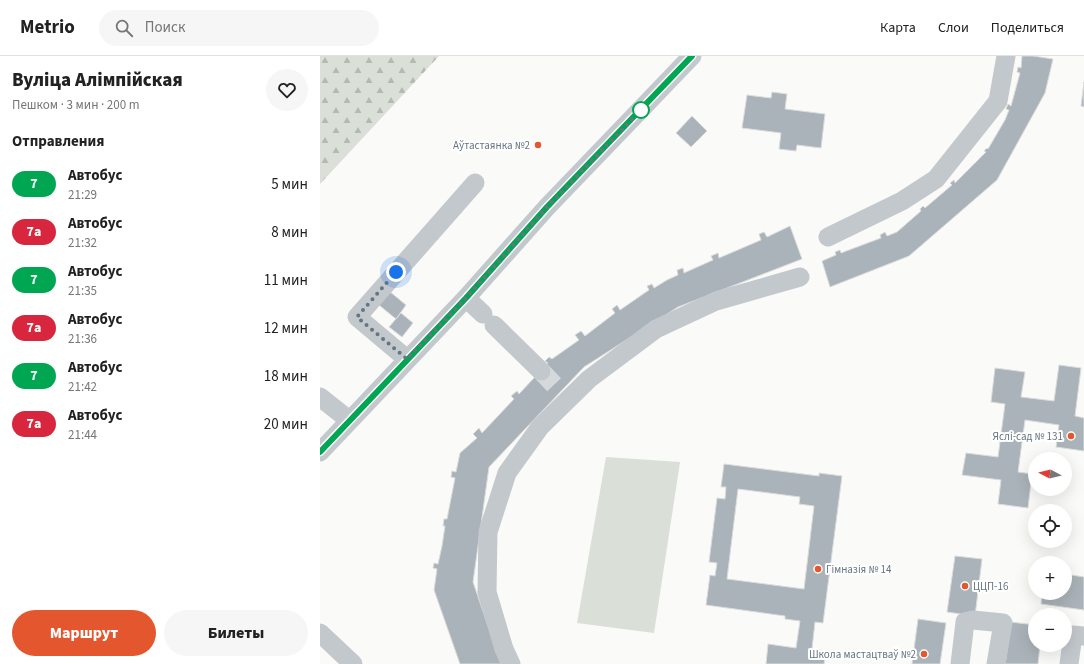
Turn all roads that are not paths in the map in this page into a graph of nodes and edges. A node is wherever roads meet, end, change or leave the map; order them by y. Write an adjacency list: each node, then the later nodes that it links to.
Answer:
1 (1006, 56): 4 (street)
2 (699, 58): 6 (street)
3 (475, 183): 7 (street)
4 (828, 238)
5 (800, 277): 15 (street)
6 (466, 298): 7 (street); 8 (street)
7 (407, 359): 10 (street)
8 (541, 371)
9 (320, 397): 10 (street)
10 (348, 420): 11 (street)
11 (320, 452)
12 (320, 633): 14 (street)
13 (1084, 636): 18 (street)
14 (354, 664)
15 (511, 664)
16 (960, 664): 17 (street)
17 (996, 664)
18 (1069, 664)

